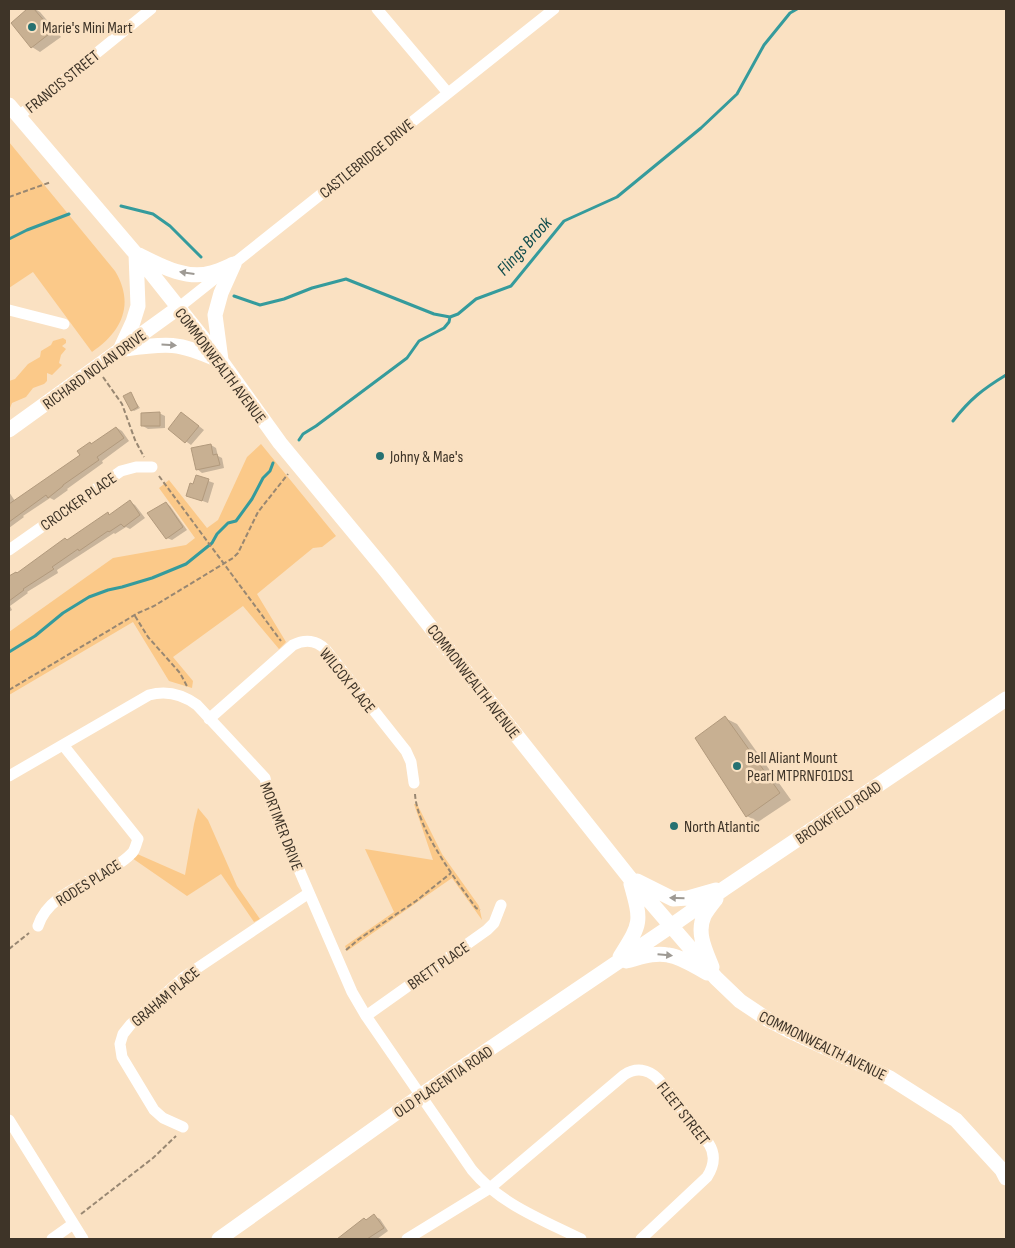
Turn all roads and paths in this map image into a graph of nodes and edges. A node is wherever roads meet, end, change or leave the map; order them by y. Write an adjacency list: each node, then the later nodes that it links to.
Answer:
1 (152, 9): 4 (street, FRANCIS STREET)
2 (377, 9): 5 (street)
3 (554, 9): 5 (street, CASTLEBRIDGE DRIVE)
4 (138, 13): 6 (street, FRANCIS STREET)
5 (448, 93): 10 (street, CASTLEBRIDGE DRIVE)
6 (14, 110): 9 (main road, COMMONWEALTH AVENUE)
7 (52, 182): 8 (path)
8 (9, 197)
9 (136, 254): 10 (main road, one-way to 9); 11 (main road, COMMONWEALTH AVENUE); 14 (main road)
10 (234, 264): 11 (street, CASTLEBRIDGE DRIVE); 15 (main road)
11 (178, 308): 14 (main road, RICHARD NOLAN DRIVE); 15 (main road, COMMONWEALTH AVENUE)
12 (9, 310): 13 (street)
13 (64, 324)
14 (121, 350): 15 (main road, one-way to 15); 17 (main road, RICHARD NOLAN DRIVE)
15 (221, 361): 32 (main road, COMMONWEALTH AVENUE)
16 (103, 378): 18 (path)
17 (9, 430)
18 (152, 467): 20 (street, CROCKER PLACE); 21 (path)
19 (288, 474): 21 (path)
20 (9, 550)
21 (223, 565): 22 (path); 23 (path)
22 (134, 616): 24 (path); 25 (path)
23 (288, 649): 27 (street, WILCOX PLACE); 30 (street, WILCOX PLACE)
24 (9, 690)
25 (185, 697): 27 (street, MORTIMER DRIVE); 28 (street)
26 (1006, 699): 33 (main road, BROOKFIELD ROAD)
27 (209, 719): 34 (street, MORTIMER DRIVE)
28 (62, 745): 29 (street); 37 (street, RODES PLACE)
29 (9, 776)
30 (414, 783): 31 (path)
31 (450, 873): 36 (path); 40 (path)
32 (629, 877): 33 (main road, one-way to 32); 38 (main road, COMMONWEALTH AVENUE); 41 (main road)
33 (725, 888): 38 (main road, BROOKFIELD ROAD); 42 (main road)
34 (309, 893): 40 (street, MORTIMER DRIVE); 46 (street, GRAHAM PLACE)
35 (501, 905): 43 (street, BRETT PLACE)
36 (480, 910)
37 (38, 926): 39 (path)
38 (671, 926): 41 (main road, OLD PLACENTIA ROAD); 42 (main road, COMMONWEALTH AVENUE)
39 (9, 949)
40 (336, 956): 43 (street, MORTIMER DRIVE)
41 (617, 963): 42 (main road, one-way to 42); 44 (main road, OLD PLACENTIA ROAD)
42 (716, 978): 47 (main road, COMMONWEALTH AVENUE)
43 (366, 1016): 44 (street, MORTIMER DRIVE)
44 (420, 1096): 48 (street, MORTIMER DRIVE); 52 (main road, OLD PLACENTIA ROAD)
45 (9, 1120): 49 (street)
46 (183, 1127): 49 (path)
47 (1006, 1178)
48 (490, 1188): 53 (street, FLEET STREET); 54 (street, MORTIMER DRIVE); 55 (street, FLEET STREET)
49 (73, 1224): 50 (street); 51 (street)
50 (52, 1239)
51 (83, 1239)
52 (219, 1239)
53 (407, 1239)
54 (581, 1239)
55 (641, 1239)

